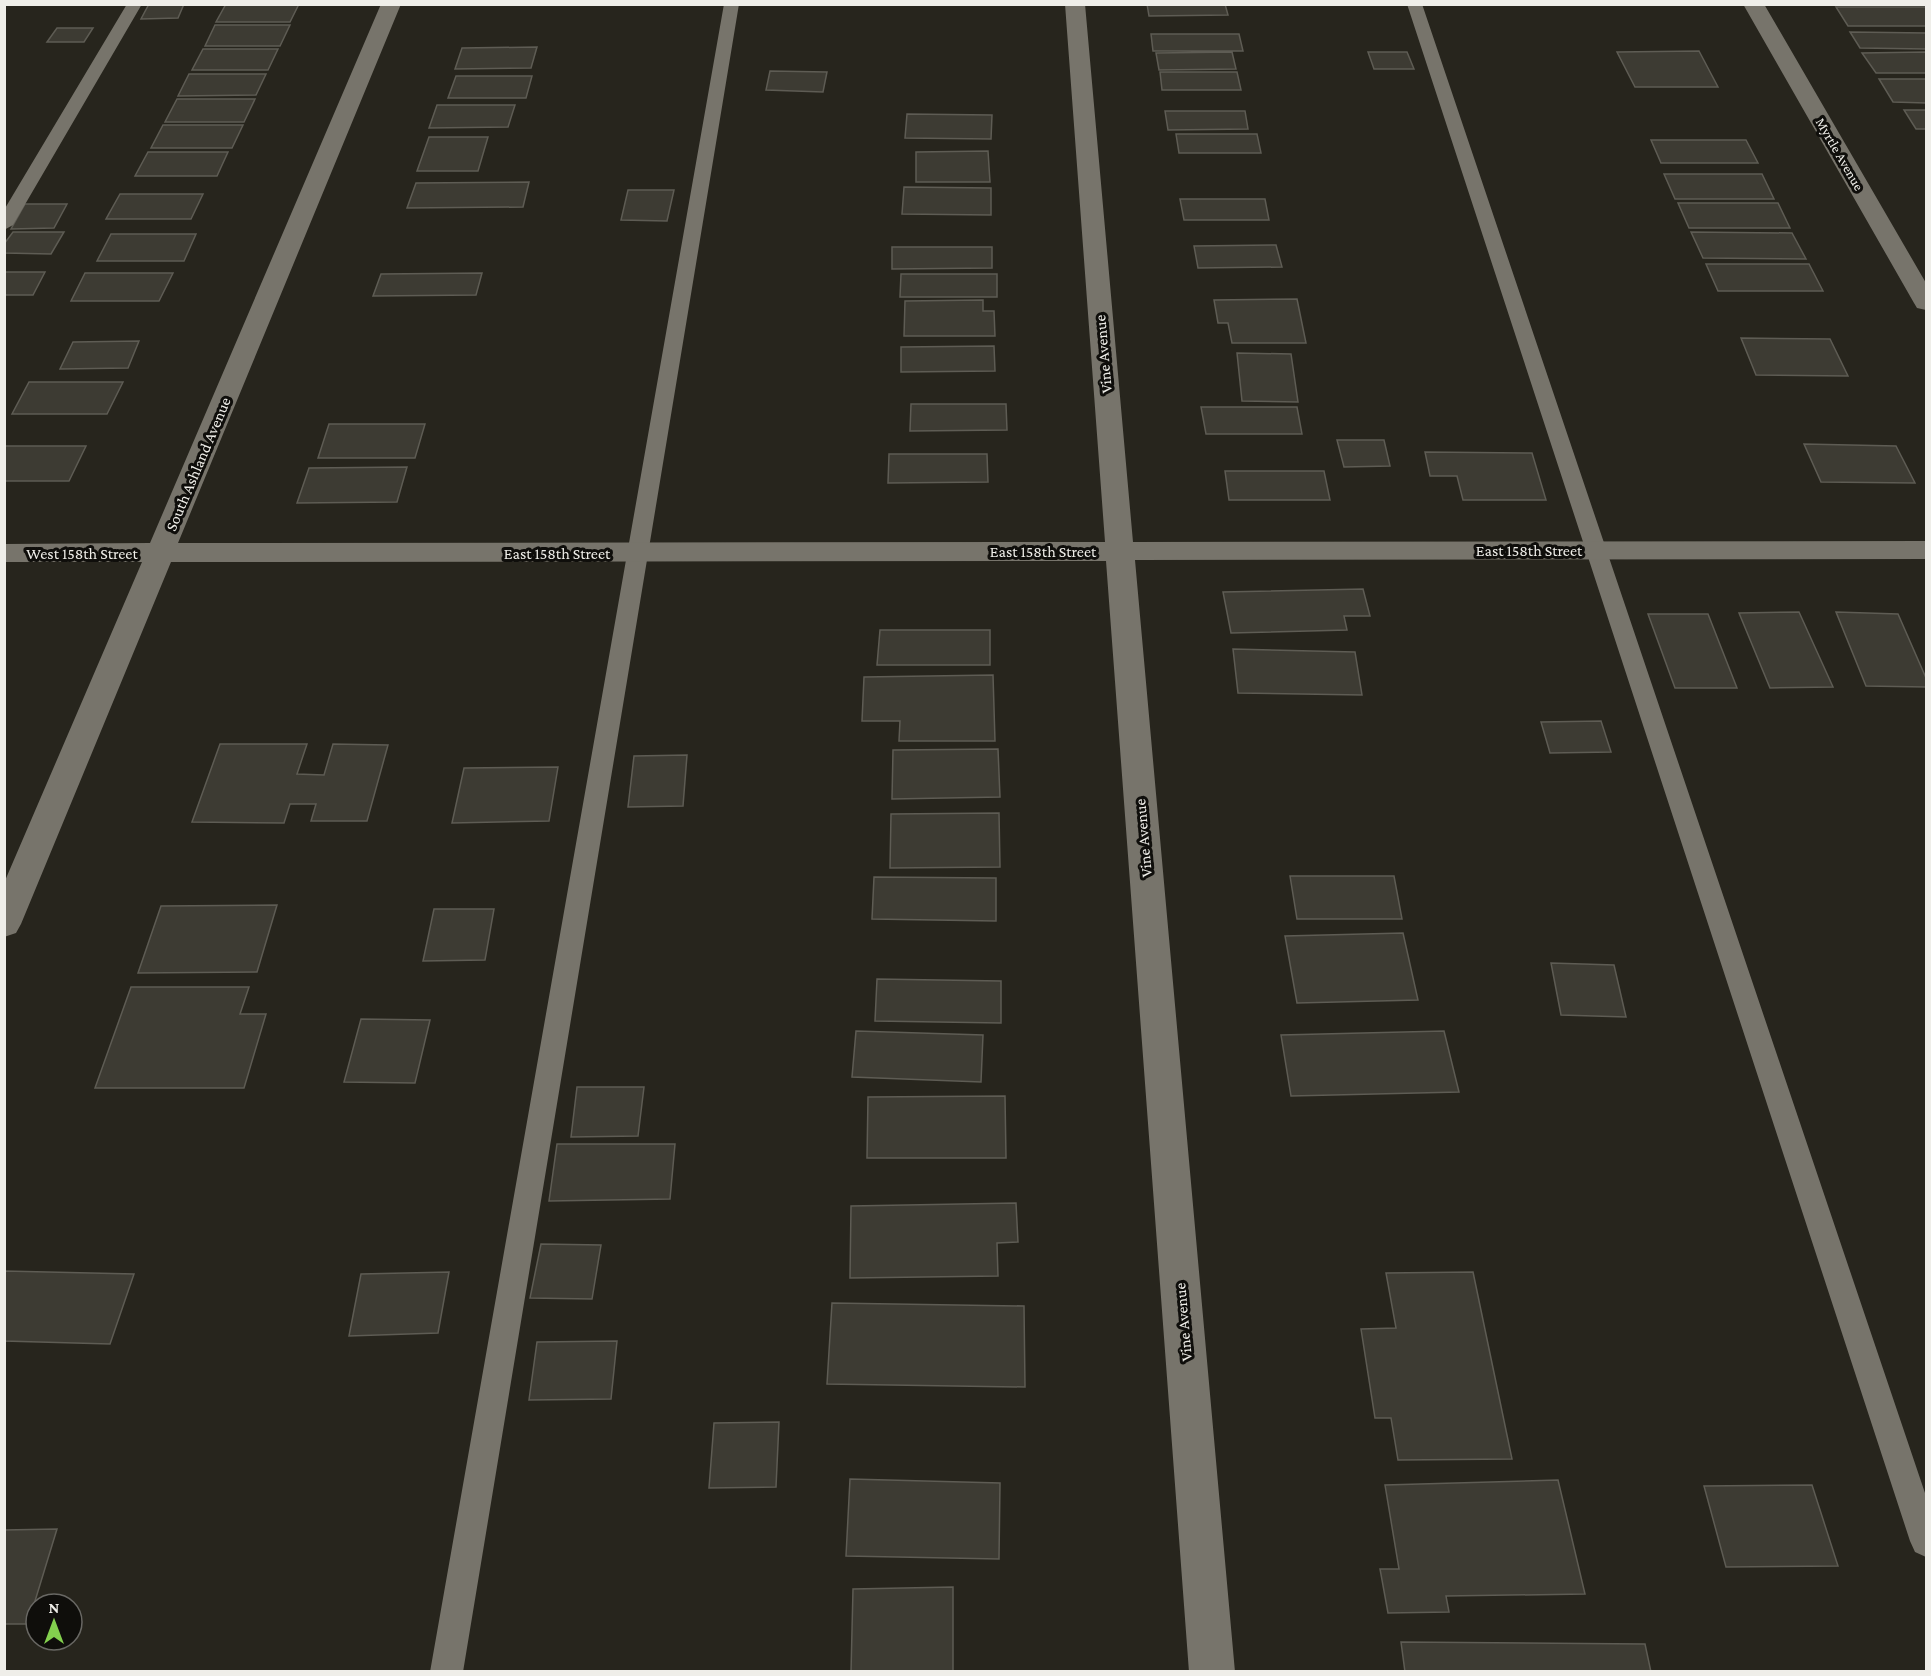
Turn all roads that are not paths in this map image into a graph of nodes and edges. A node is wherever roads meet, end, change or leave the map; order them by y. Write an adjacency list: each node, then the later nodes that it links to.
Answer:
1 (135, 4): 7 (lane)
2 (391, 4): 14 (street, South Ashland Avenue)
3 (732, 4): 12 (lane)
4 (1075, 4): 11 (street, Vine Avenue)
5 (1414, 4): 9 (lane)
6 (1753, 4): 8 (street, Myrtle Avenue)
7 (4, 225)
8 (1926, 303)
9 (1596, 550): 10 (street, East 158th Street); 11 (street, East 158th Street); 16 (lane)
10 (1926, 550)
11 (1120, 551): 12 (street, East 158th Street); 18 (street, Vine Avenue)
12 (638, 552): 14 (street, East 158th Street); 17 (lane)
13 (4, 553): 14 (street, West 158th Street)
14 (160, 553): 15 (street, South Ashland Avenue)
15 (4, 924)
16 (1926, 1541)
17 (446, 1671)
18 (1212, 1671)

